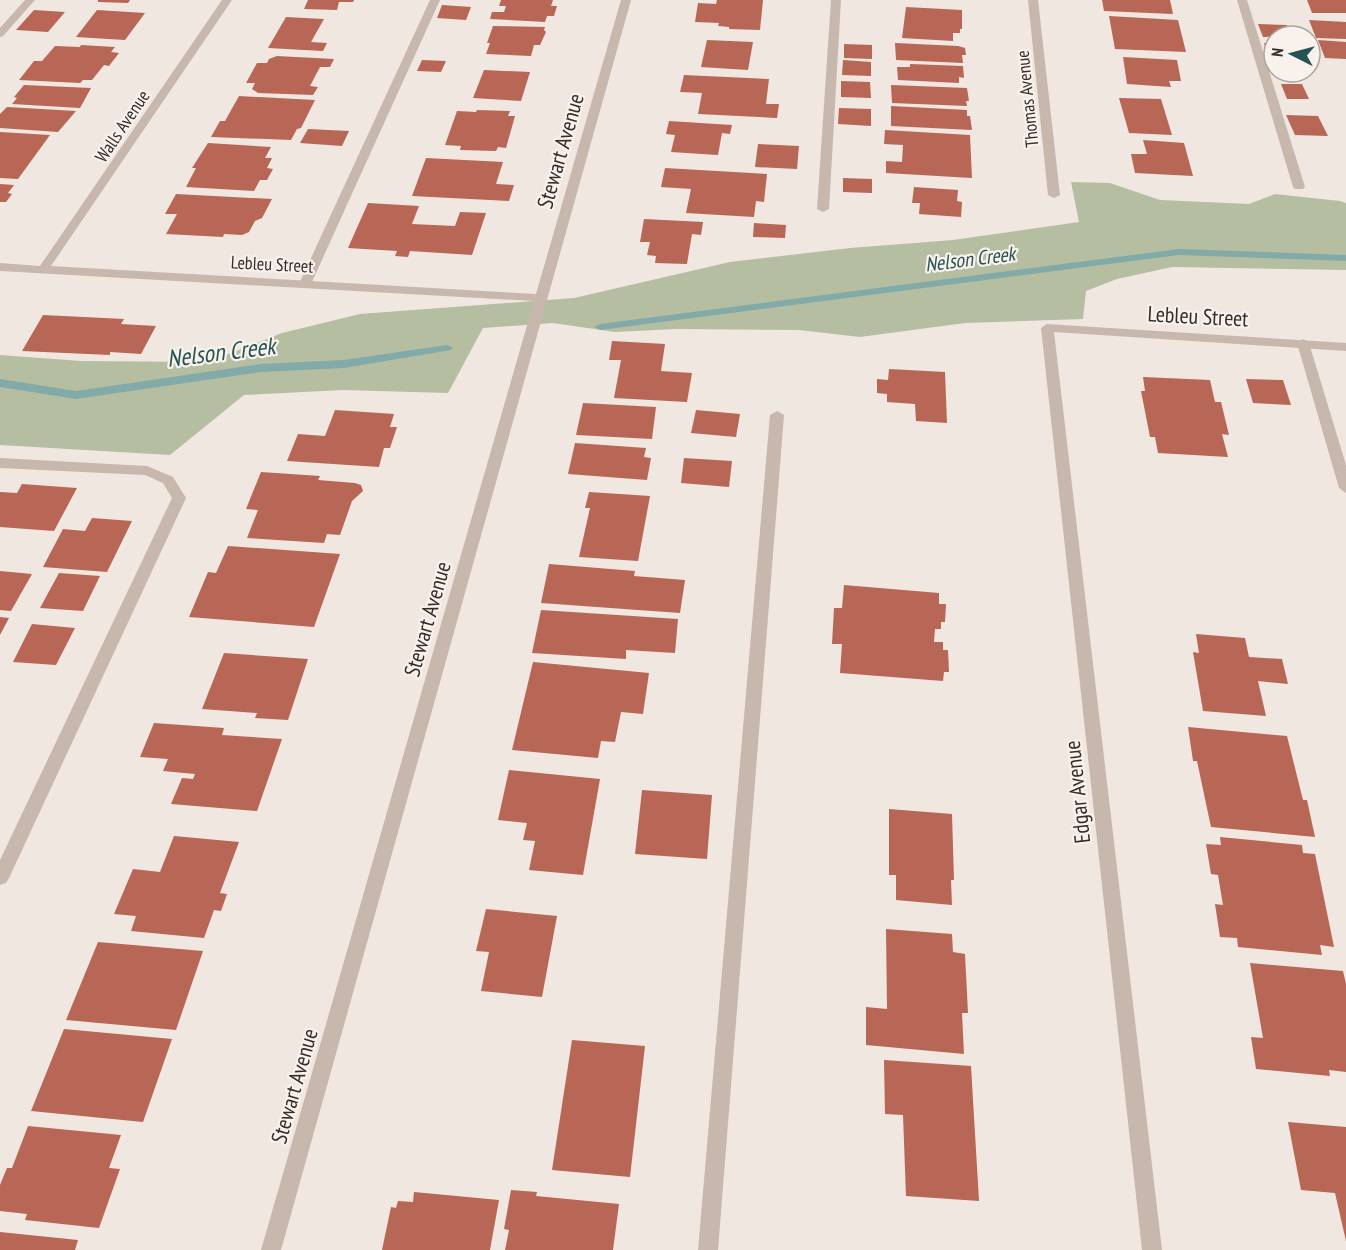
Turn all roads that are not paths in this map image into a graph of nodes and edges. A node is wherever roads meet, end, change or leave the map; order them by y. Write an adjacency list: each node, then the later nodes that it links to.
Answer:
1 (30, 0): 8 (street)
2 (227, 0): 13 (street, Walls Avenue)
3 (435, 0): 14 (street)
4 (626, 0): 15 (street, Stewart Avenue)
5 (836, 0): 11 (street)
6 (1033, 0): 10 (street, Thomas Avenue)
7 (1242, 0): 9 (street)
8 (0, 34)
9 (1299, 187)
10 (1054, 195)
11 (823, 209)
12 (0, 267): 13 (street, Lebleu Street)
13 (43, 270): 14 (street, Lebleu Street)
14 (305, 284): 15 (street, Lebleu Street)
15 (541, 298): 23 (street, Stewart Avenue)
16 (1047, 328): 17 (street, Lebleu Street); 25 (street, Edgar Avenue)
17 (1303, 343): 18 (street, Lebleu Street); 21 (street)
18 (1346, 347)
19 (777, 415): 24 (street)
20 (0, 463): 22 (street)
21 (1346, 488)
22 (0, 878)
23 (271, 1250)
24 (708, 1250)
25 (1152, 1250)

